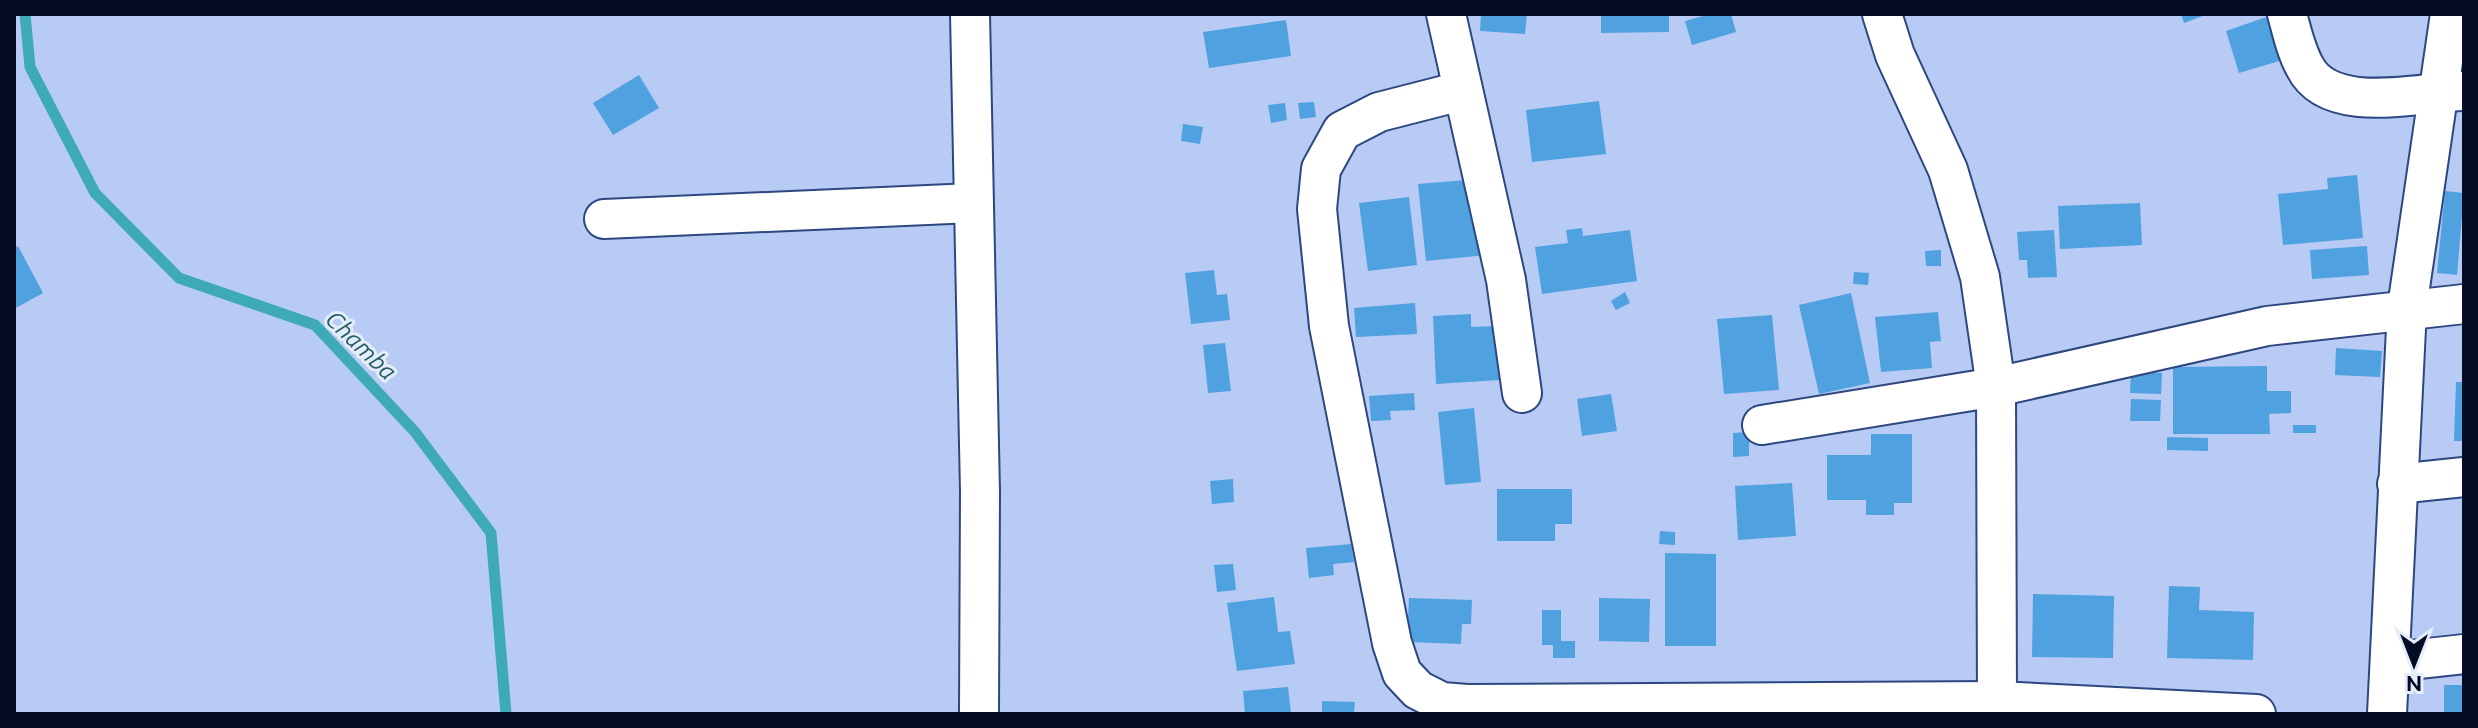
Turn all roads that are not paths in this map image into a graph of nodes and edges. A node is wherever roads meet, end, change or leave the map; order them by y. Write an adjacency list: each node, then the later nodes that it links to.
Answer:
1 (970, 14): 8 (street)
2 (1446, 14): 6 (street)
3 (1882, 14): 12 (street)
4 (2287, 14): 7 (street)
5 (2450, 14): 7 (street)
6 (1461, 91): 13 (street); 19 (street)
7 (2451, 91): 11 (street)
8 (973, 203): 9 (street); 20 (street)
9 (604, 219)
10 (2464, 304): 11 (street)
11 (2407, 308): 12 (street); 16 (street)
12 (1996, 387): 14 (street); 19 (street)
13 (1522, 393)
14 (1762, 425)
15 (2464, 477): 16 (street)
16 (2397, 484): 18 (street)
17 (2464, 654): 18 (street)
18 (2391, 662): 22 (street)
19 (1997, 701): 21 (street)
20 (979, 714)
21 (2256, 714)
22 (2387, 714)

